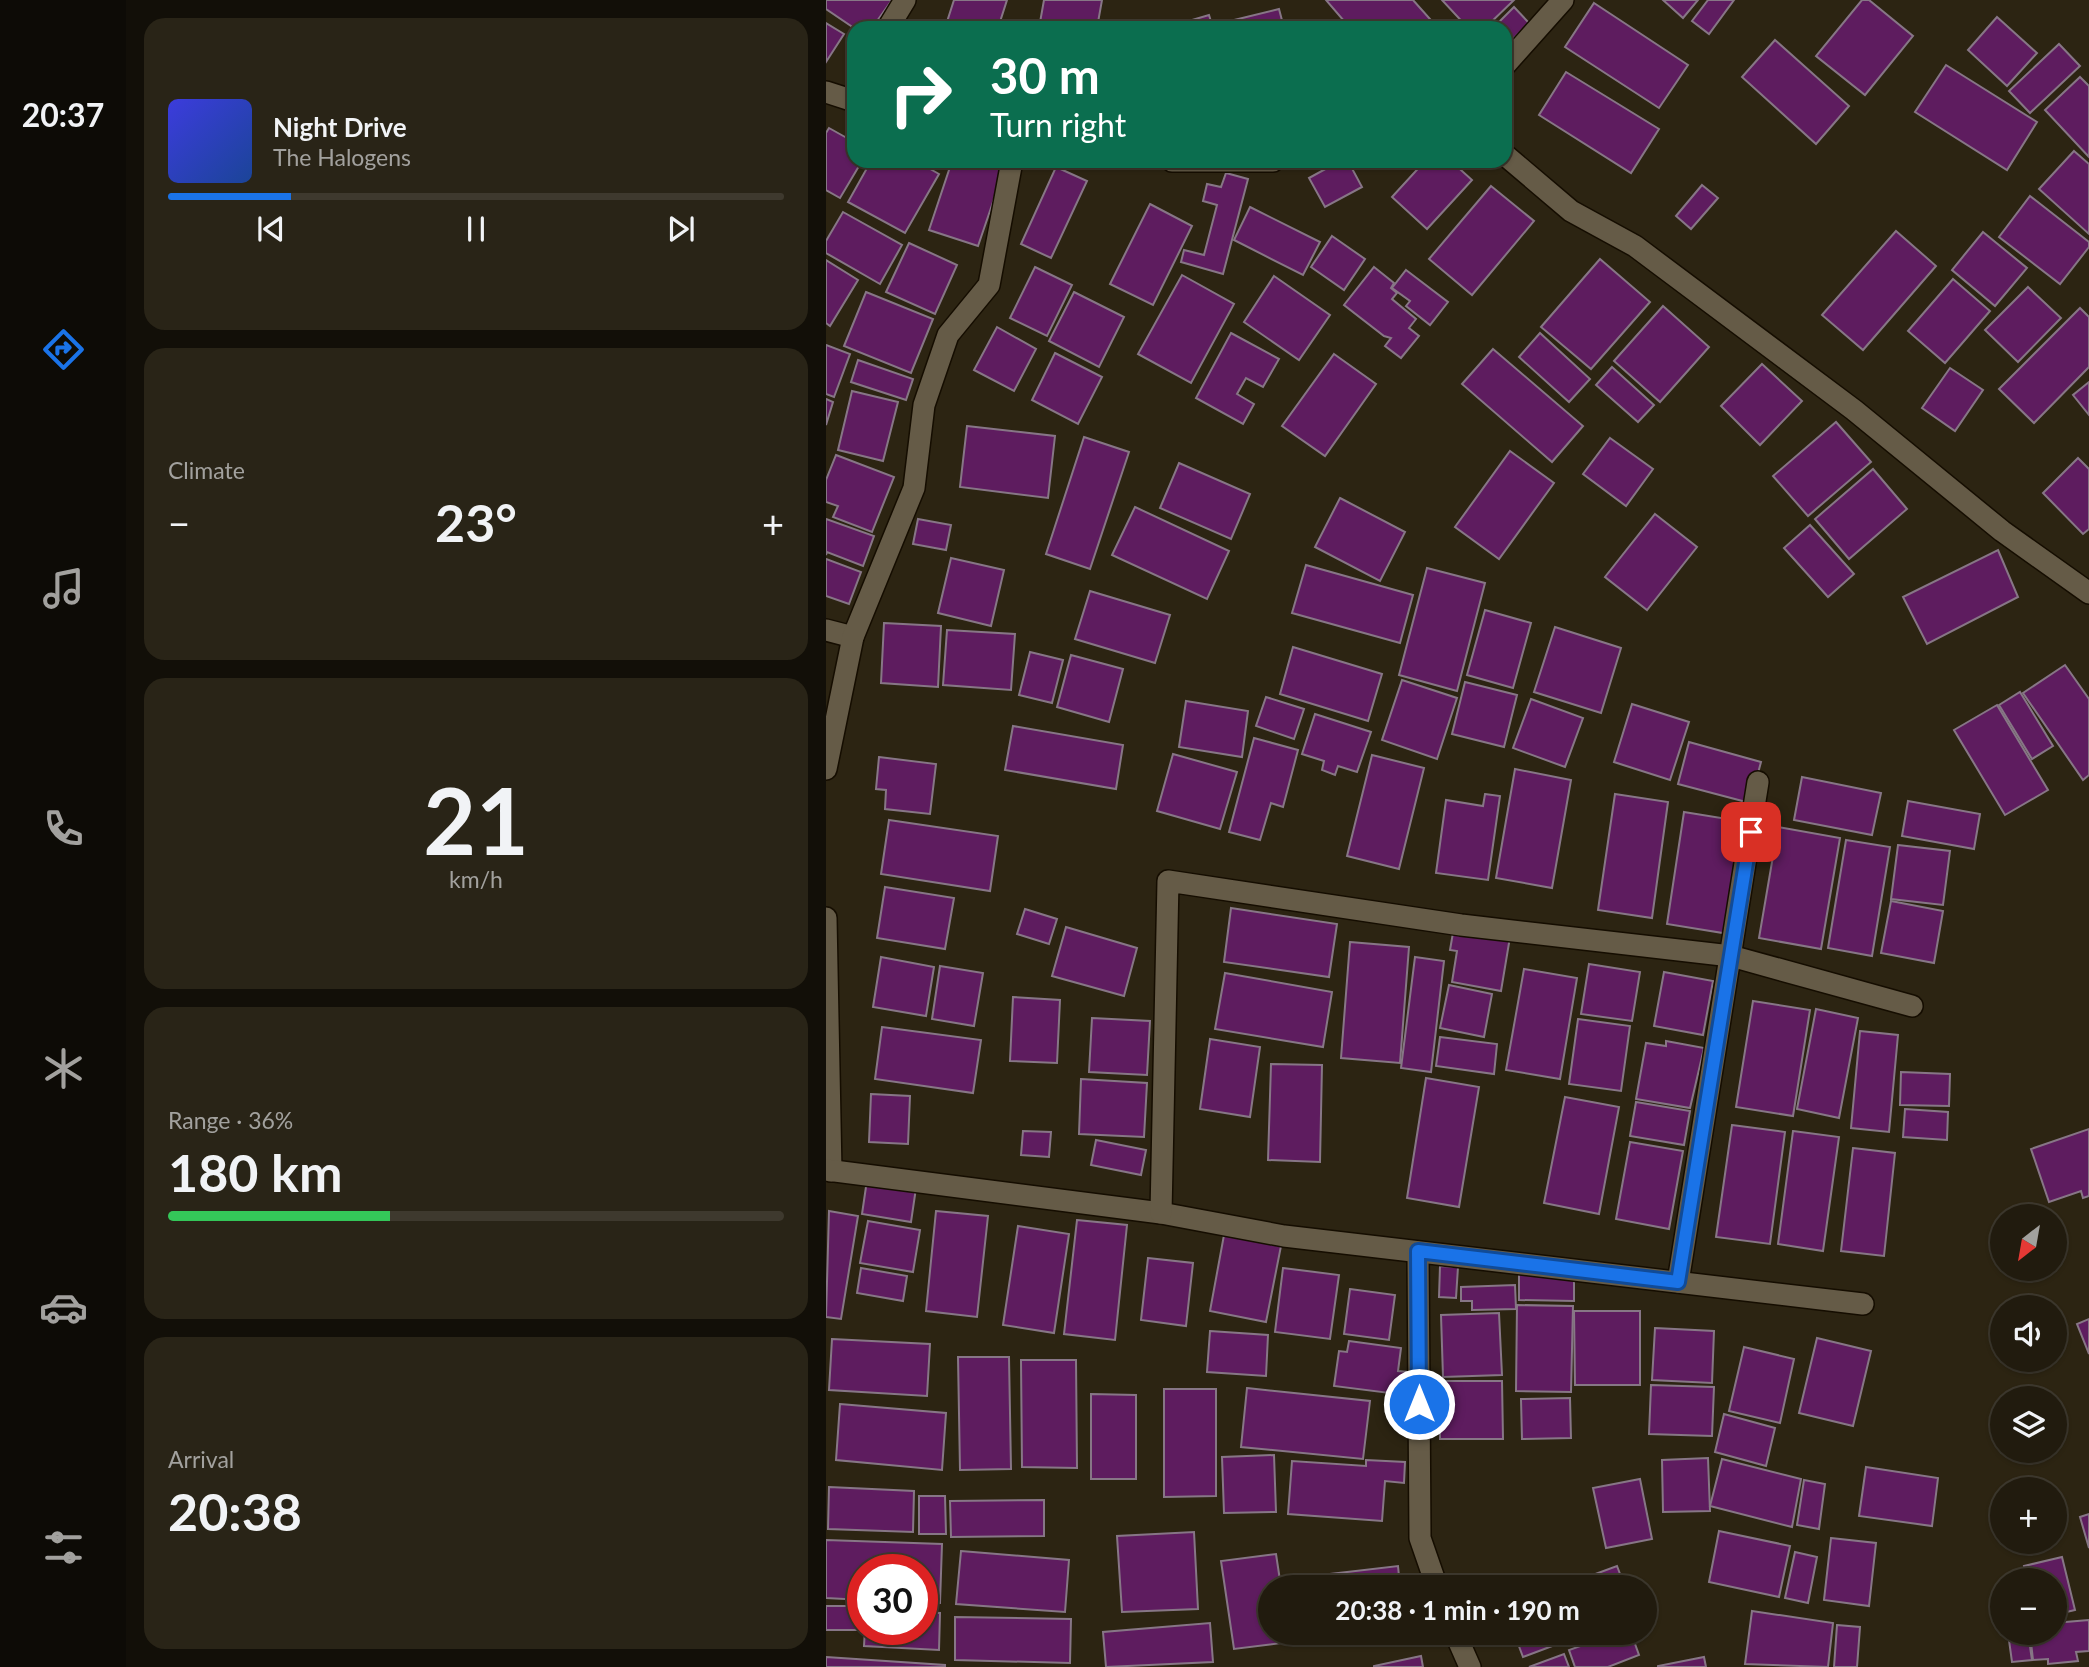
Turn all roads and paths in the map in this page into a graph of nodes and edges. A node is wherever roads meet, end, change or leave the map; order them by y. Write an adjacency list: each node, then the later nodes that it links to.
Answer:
1 (905, 0): 3 (street)
2 (1563, 0): 4 (street)
3 (892, 21)
4 (1512, 57)
5 (1512, 161): 7 (street)
6 (1011, 168): 9 (street)
7 (2089, 593)
8 (826, 630): 9 (street)
9 (853, 637): 10 (street)
10 (826, 769)
11 (1758, 782): 13 (street)
12 (826, 918): 15 (street)
13 (1731, 956): 14 (street); 16 (street); 18 (street)
14 (1912, 1006)
15 (828, 1170): 16 (street)
16 (1161, 1213): 17 (street)
17 (1418, 1251): 18 (street); 20 (street)
18 (1678, 1282): 19 (street)
19 (1863, 1304)
20 (1433, 1575)
21 (1460, 1645): 22 (street)
22 (1470, 1667)

